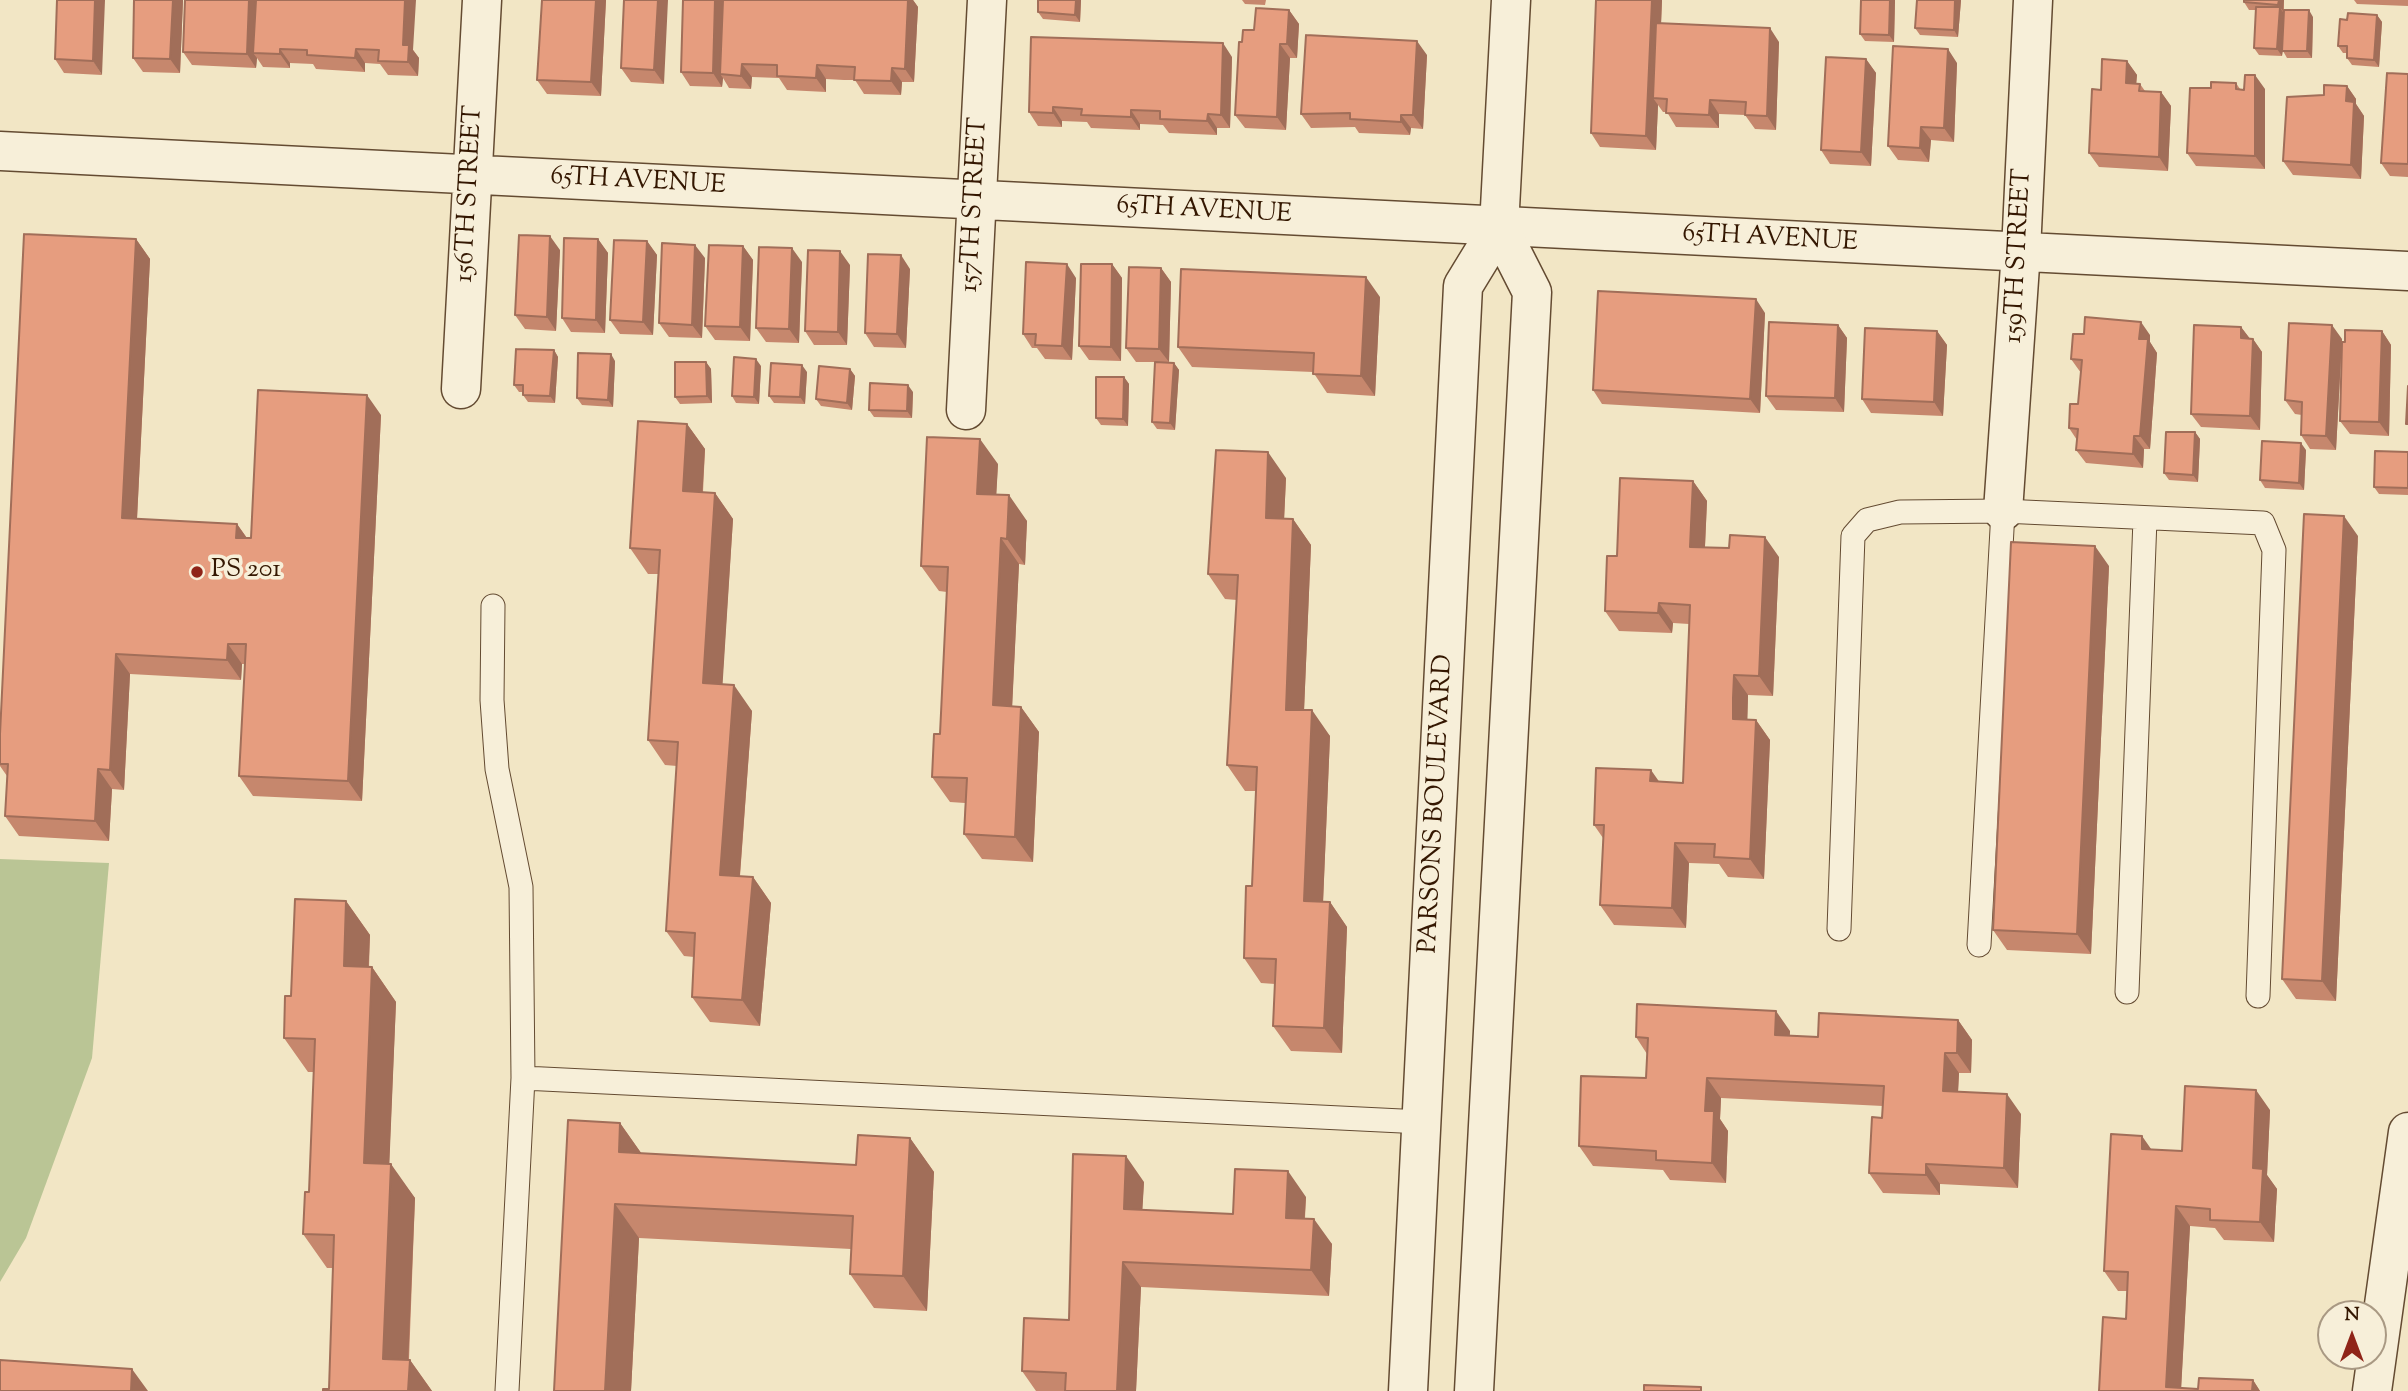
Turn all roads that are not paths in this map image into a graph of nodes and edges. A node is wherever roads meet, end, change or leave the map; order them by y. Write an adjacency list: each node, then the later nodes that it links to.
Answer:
1 (482, 0): 6 (street, 156TH STREET)
2 (987, 0): 7 (street, 157TH STREET)
3 (1511, 0): 8 (street, PARSONS BOULEVARD)
4 (2033, 0): 9 (street, 159TH STREET)
5 (0, 151): 6 (street, 65TH AVENUE)
6 (472, 174): 7 (street, 65TH AVENUE); 11 (street, 156TH STREET)
7 (976, 200): 8 (street, 65TH AVENUE); 12 (street, 157TH STREET)
8 (1499, 227): 9 (street, 65TH AVENUE); 21 (street, PARSONS BOULEVARD); 25 (street, PARSONS BOULEVARD)
9 (2021, 251): 10 (street, 65TH AVENUE); 13 (street, 159TH STREET)
10 (2408, 271)
11 (461, 388)
12 (966, 410)
13 (2003, 511): 14 (lane); 16 (lane); 17 (lane)
14 (2145, 519): 18 (lane); 19 (lane)
15 (493, 606): 20 (lane)
16 (1839, 929)
17 (1979, 945)
18 (2127, 992)
19 (2258, 996)
20 (523, 1078): 21 (lane); 23 (lane)
21 (1422, 1122): 24 (street, PARSONS BOULEVARD)
22 (2408, 1132): 26 (street)
23 (507, 1391)
24 (1408, 1391)
25 (1474, 1391)
26 (2372, 1391)

